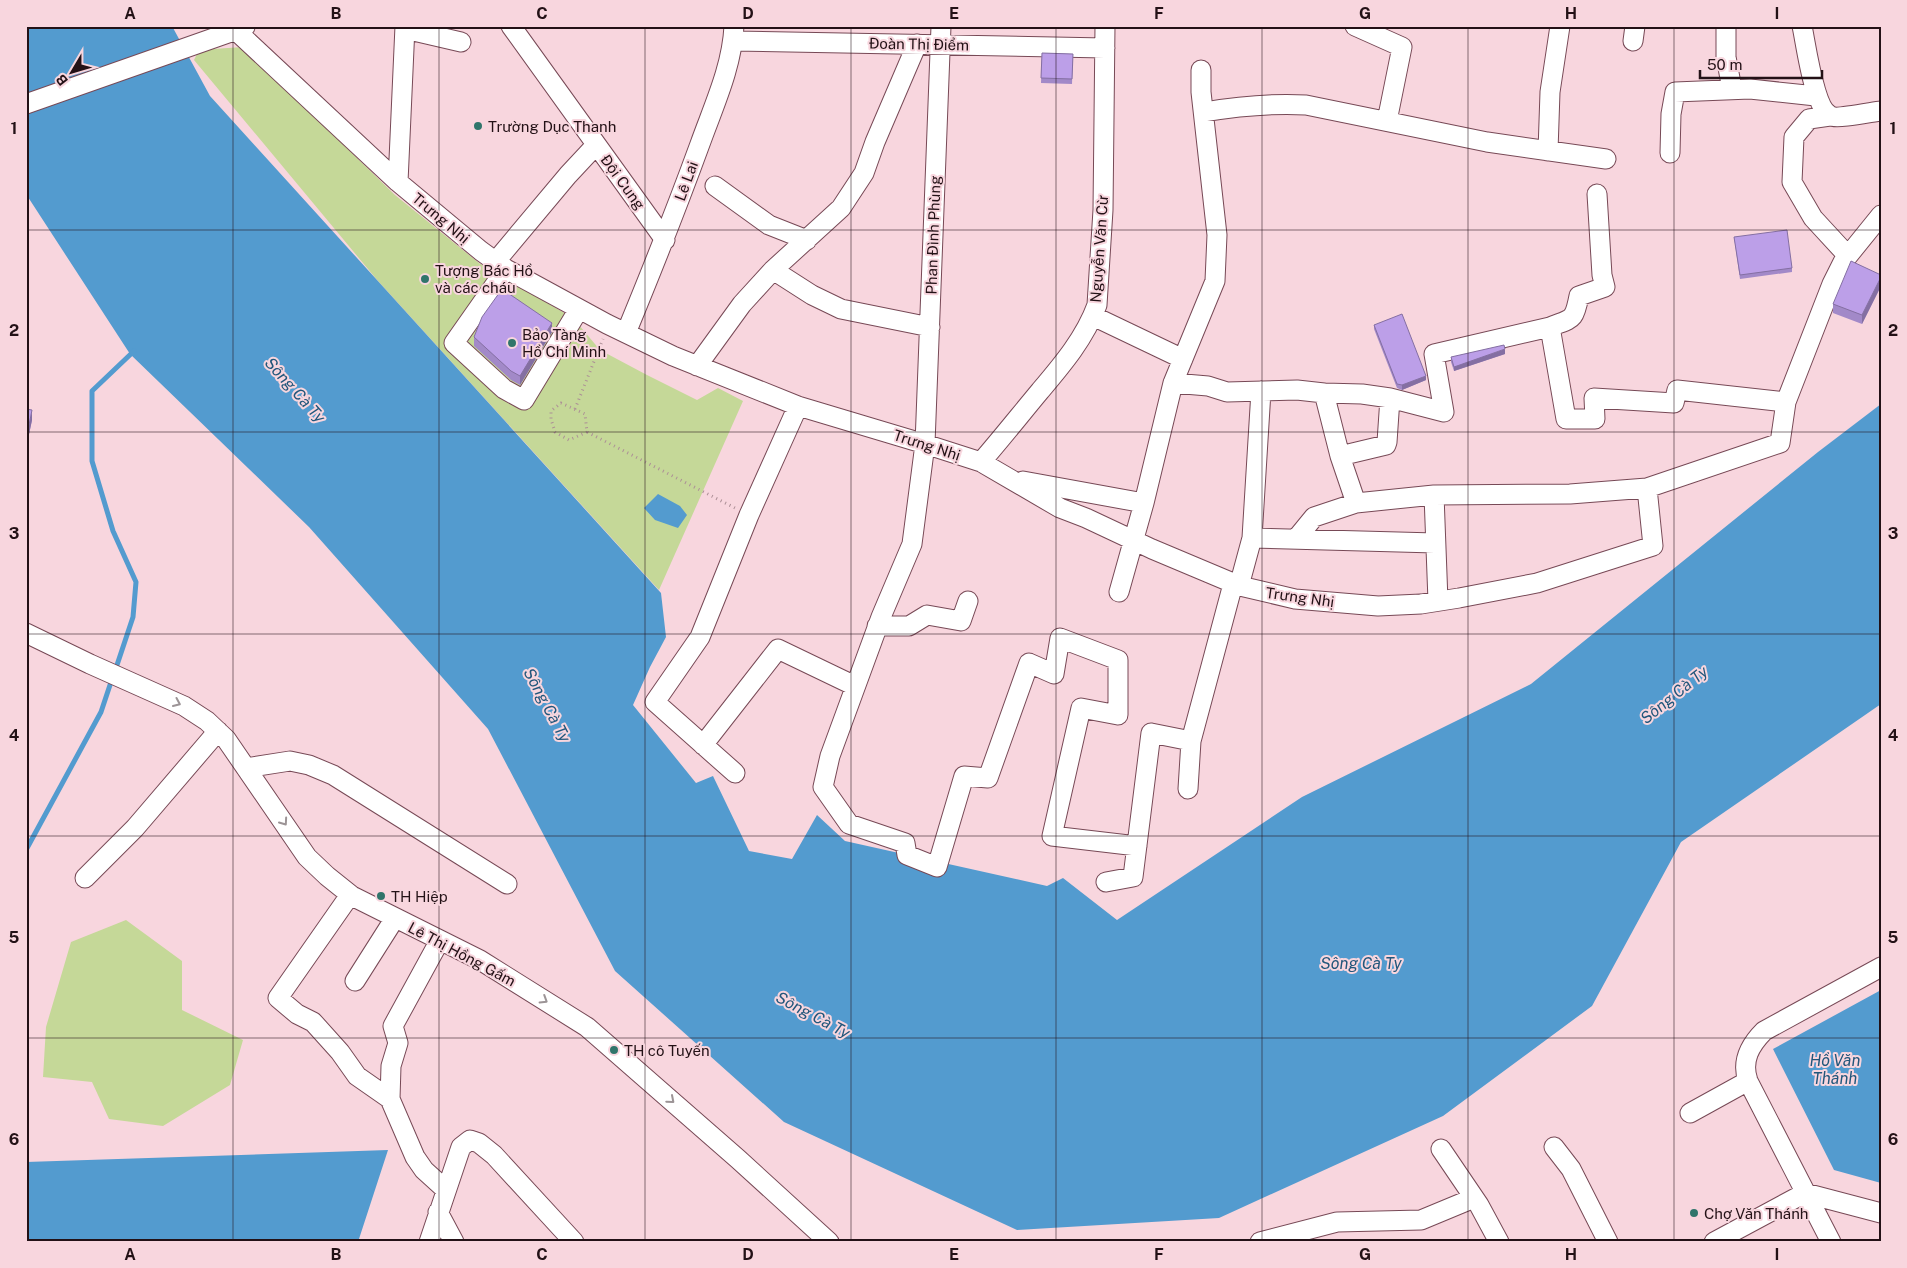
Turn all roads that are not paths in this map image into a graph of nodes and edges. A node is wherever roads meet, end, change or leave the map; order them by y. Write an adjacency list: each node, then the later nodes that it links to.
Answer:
1 (511, 26): 22 (street, Đội Cung)
2 (1105, 26): 13 (street, Nguyễn Văn Cừ)
3 (1355, 26): 21 (street)
4 (1560, 26): 23 (street)
5 (1726, 26): 15 (street)
6 (1802, 26): 16 (street)
7 (237, 28): 17 (street); 26 (street, Trưng Nhị)
8 (405, 28): 11 (street); 26 (street)
9 (733, 33): 12 (street, Đoàn Thị Điểm); 30 (street, Lê Lai)
10 (941, 35): 12 (street, Đoàn Thị Điểm); 13 (street, Đoàn Thị Điểm); 37 (street, Phan Đình Phùng)
11 (461, 42)
12 (917, 44): 31 (street)
13 (1104, 48): 36 (street, Nguyễn Văn Cừ)
14 (1201, 70): 19 (street)
15 (1732, 89): 16 (street); 24 (street)
16 (1816, 96): 20 (street)
17 (26, 104)
18 (1881, 111): 20 (street)
19 (1204, 112): 21 (street); 40 (street)
20 (1830, 116): 32 (street)
21 (1387, 121): 23 (street)
22 (596, 145): 30 (street, Đội Cung); 33 (street)
23 (1548, 151): 25 (street)
24 (1670, 153)
25 (1606, 159)
26 (398, 182): 33 (street, Trưng Nhị)
27 (715, 186): 31 (street)
28 (1596, 194): 38 (street)
29 (1881, 215): 32 (street)
30 (665, 240): 39 (street, Lê Lai)
31 (807, 240): 34 (street)
32 (1848, 256): 46 (street)
33 (501, 265): 35 (street, Trưng Nhị); 35 (street)
34 (773, 270): 37 (street); 41 (street)
35 (579, 308): 39 (street, Trưng Nhị)
36 (1093, 316): 40 (street); 50 (street, Nguyễn Văn Cừ)
37 (930, 327): 48 (street, Phan Đình Phùng)
38 (1550, 327): 45 (street); 46 (street)
39 (626, 333): 41 (street, Trưng Nhị)
40 (1183, 359): 42 (street)
41 (697, 366): 47 (street, Trưng Nhị)
42 (1173, 383): 43 (street); 54 (street)
43 (1261, 391): 44 (street); 56 (street)
44 (1324, 393): 45 (street); 49 (street)
45 (1390, 398): 49 (street)
46 (1786, 402): 52 (street)
47 (798, 406): 48 (street, Trưng Nhị); 69 (street)
48 (926, 444): 50 (street, Trưng Nhị); 64 (street, Phan Đình Phùng)
49 (1340, 456): 55 (street)
50 (981, 462): 51 (street, Trưng Nhị)
51 (1008, 478): 54 (street); 58 (street, Trưng Nhị)
52 (1647, 488): 53 (street); 63 (street, Trưng Nhị)
53 (1434, 495): 55 (street); 59 (street)
54 (1144, 503): 58 (street)
55 (1356, 503): 57 (street)
56 (1252, 538): 57 (street); 60 (street)
57 (1296, 539): 59 (street)
58 (1134, 540): 60 (street, Trưng Nhị); 61 (street)
59 (1435, 543): 63 (street)
60 (1236, 585): 63 (street, Trưng Nhị); 68 (street)
61 (1119, 592)
62 (968, 601): 64 (street)
63 (1438, 601)
64 (877, 626): 66 (street, Phan Đình Phùng)
65 (26, 633): 67 (street, Lê Thị Hồng Gấm, one-way to 67)
66 (855, 686): 69 (street); 73 (street, Phan Đình Phùng)
67 (218, 731): 70 (street, Lê Thị Hồng Gấm); 74 (street)
68 (1191, 741): 72 (street); 73 (street)
69 (703, 745): 71 (street)
70 (246, 768): 76 (street); 77 (street, Lê Thị Hồng Gấm, one-way to 77)
71 (735, 773)
72 (1188, 789)
73 (1137, 846): 75 (street)
74 (86, 878)
75 (1106, 882)
76 (507, 884)
77 (350, 895): 78 (street, Lê Thị Hồng Gấm); 83 (street)
78 (395, 918): 79 (street, Lê Thị Hồng Gấm); 81 (street)
79 (440, 940): 83 (street); 96 (street, Lê Thị Hồng Gấm, one-way to 96)
80 (1881, 967): 82 (street)
81 (355, 981)
82 (1746, 1073): 84 (street); 88 (street)
83 (390, 1099): 87 (street)
84 (1690, 1113)
85 (1554, 1147): 99 (street)
86 (1441, 1149): 89 (street)
87 (446, 1190): 90 (street); 95 (street)
88 (1805, 1193): 91 (street); 92 (street); 100 (street)
89 (1474, 1198): 97 (street); 98 (street)
90 (438, 1212): 93 (street); 94 (street)
91 (1881, 1213)
92 (1720, 1240)
93 (429, 1242)
94 (454, 1242)
95 (574, 1242)
96 (829, 1242)
97 (1260, 1242)
98 (1498, 1242)
99 (1608, 1242)
100 (1831, 1242)

